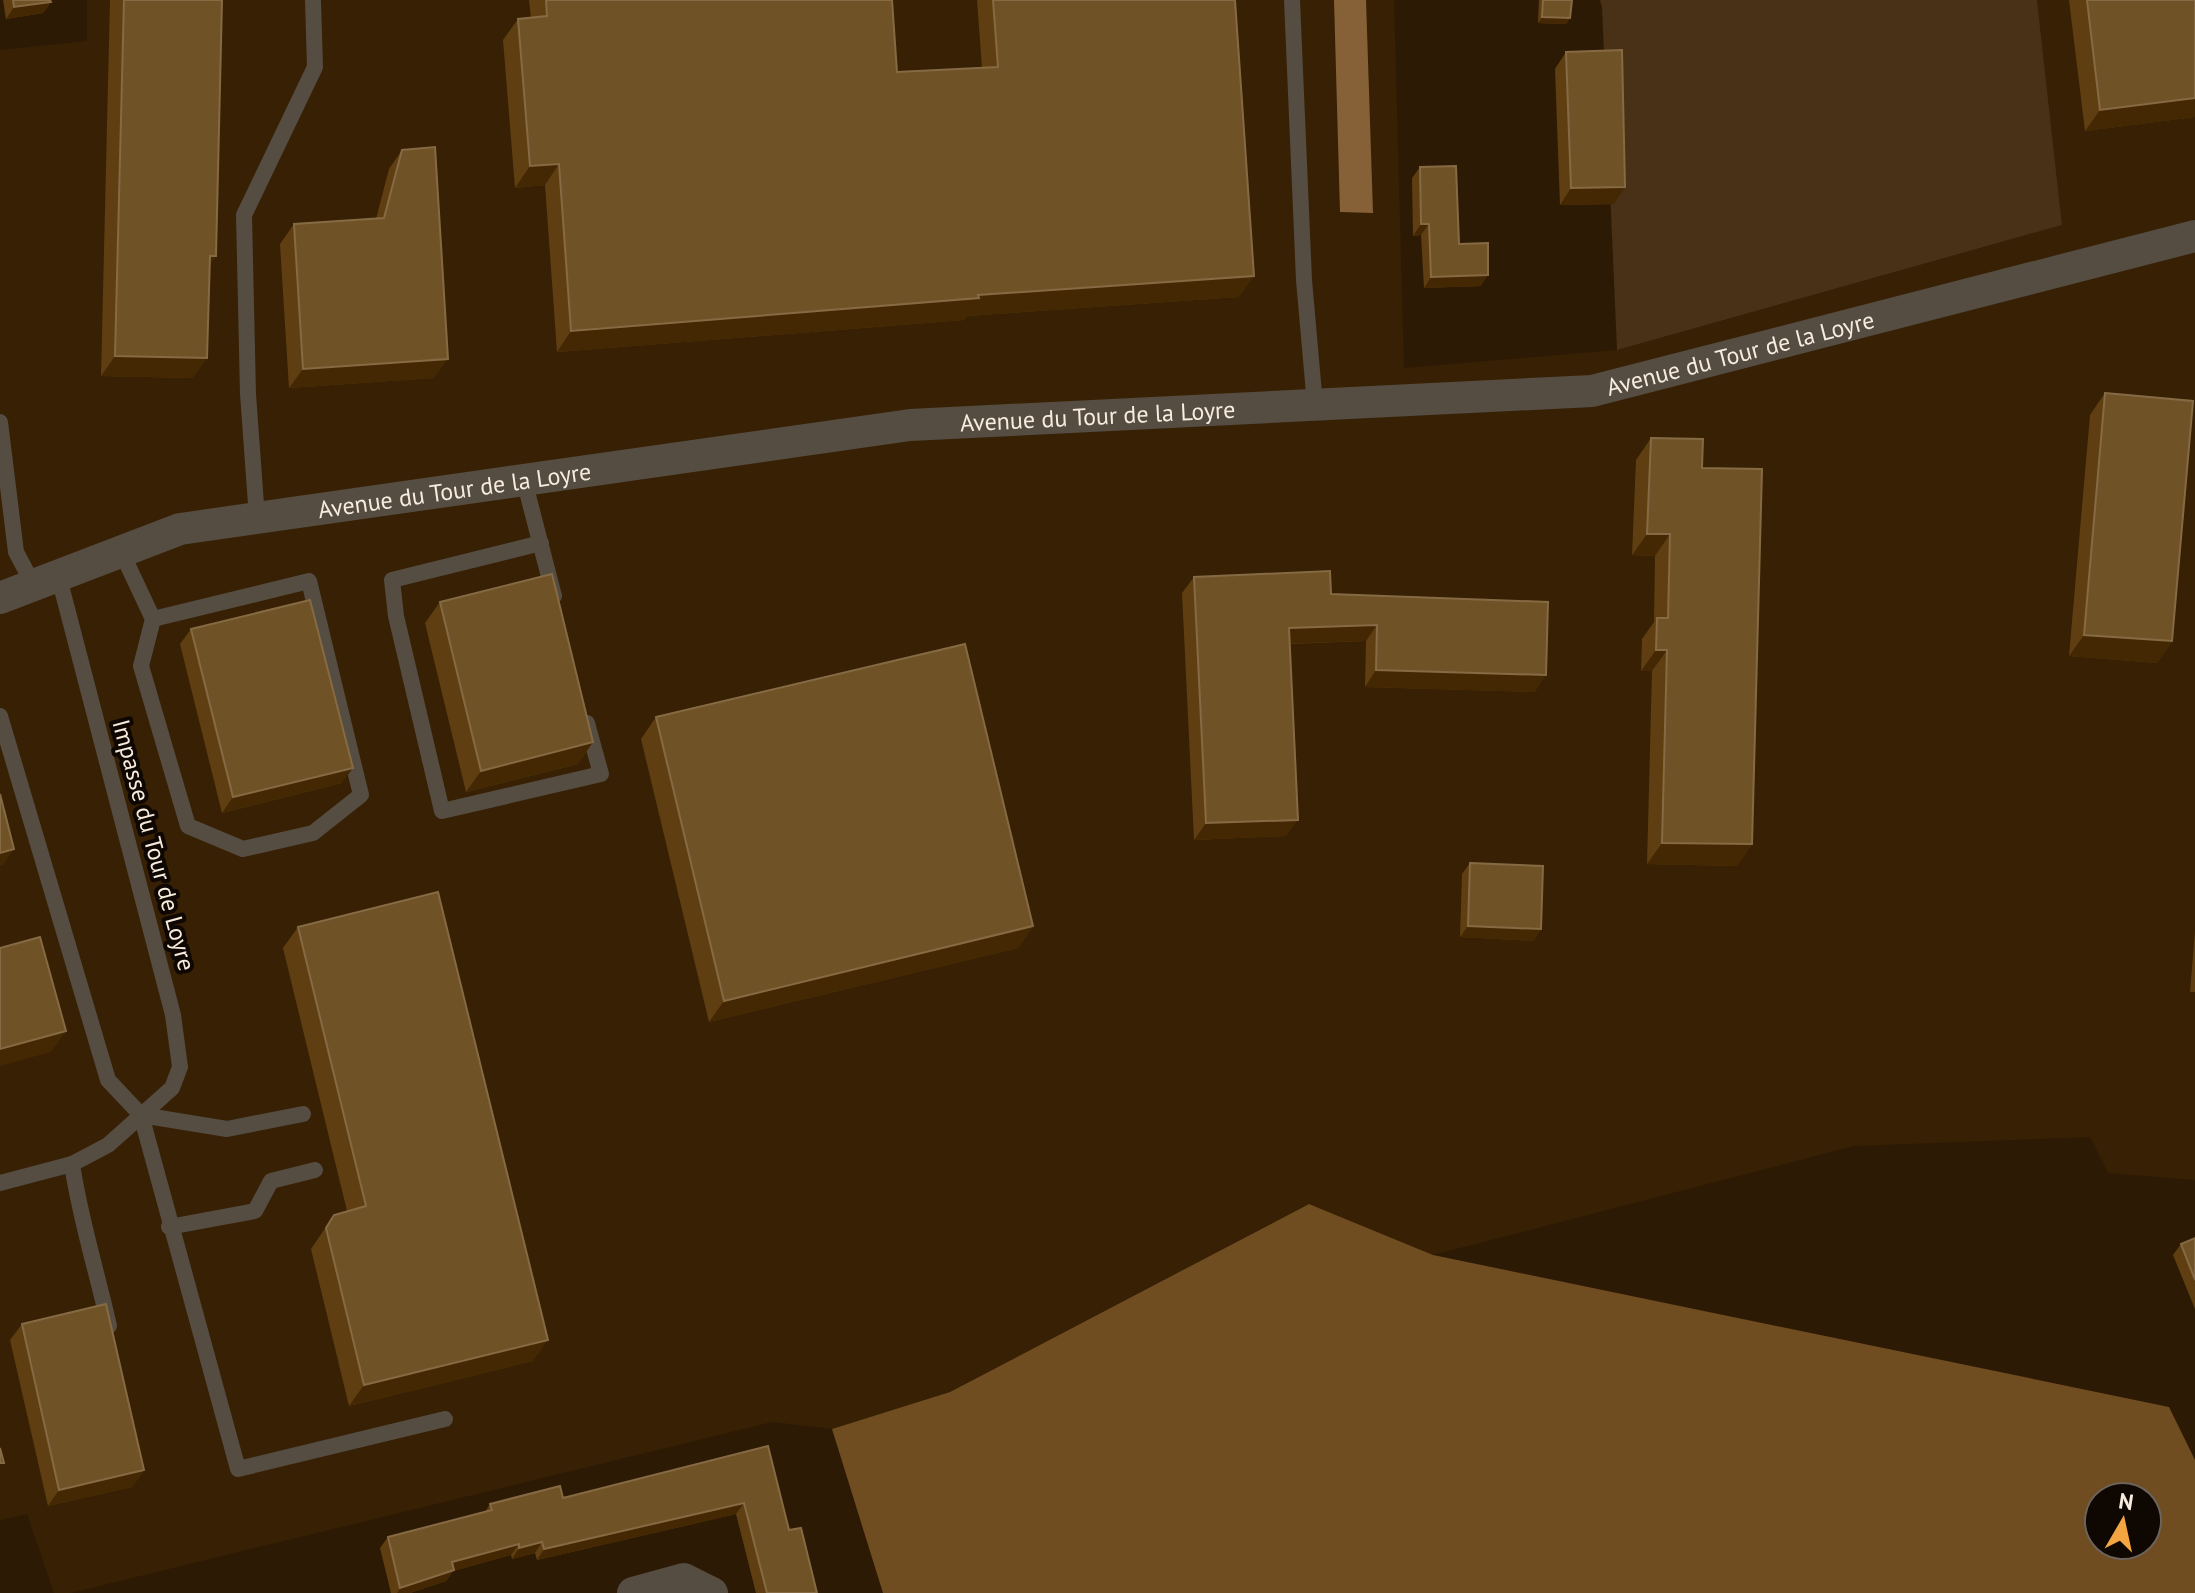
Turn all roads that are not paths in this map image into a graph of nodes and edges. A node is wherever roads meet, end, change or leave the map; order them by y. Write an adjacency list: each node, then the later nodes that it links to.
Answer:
1 (313, 0): 7 (lane)
2 (1292, 0): 4 (lane)
3 (2195, 236): 4 (street, Avenue du Tour de la Loyre)
4 (1315, 405): 6 (street, Avenue du Tour de la Loyre)
5 (0, 422): 10 (lane, Impasse du Tour de Loyre)
6 (524, 480): 7 (street, Avenue du Tour de la Loyre); 8 (lane)
7 (257, 518): 9 (street, Avenue du Tour de la Loyre)
8 (541, 543): 12 (lane); 14 (lane)
9 (121, 551): 10 (street, Avenue du Tour de la Loyre); 13 (lane)
10 (46, 579): 11 (street, Avenue du Tour de la Loyre); 17 (lane, Impasse du Tour de Loyre)
11 (0, 598)
12 (557, 605)
13 (153, 619): 13 (lane)
14 (585, 713)
15 (0, 716): 17 (lane)
16 (303, 1114): 17 (lane)
17 (141, 1115): 18 (lane, Impasse du Tour de Loyre); 21 (lane)
18 (72, 1164): 20 (lane, Impasse du Tour de Loyre); 22 (lane)
19 (315, 1170): 21 (lane)
20 (0, 1183)
21 (169, 1227): 23 (lane)
22 (113, 1342)
23 (445, 1419)
24 (633, 1593): 25 (street)
25 (712, 1593)

